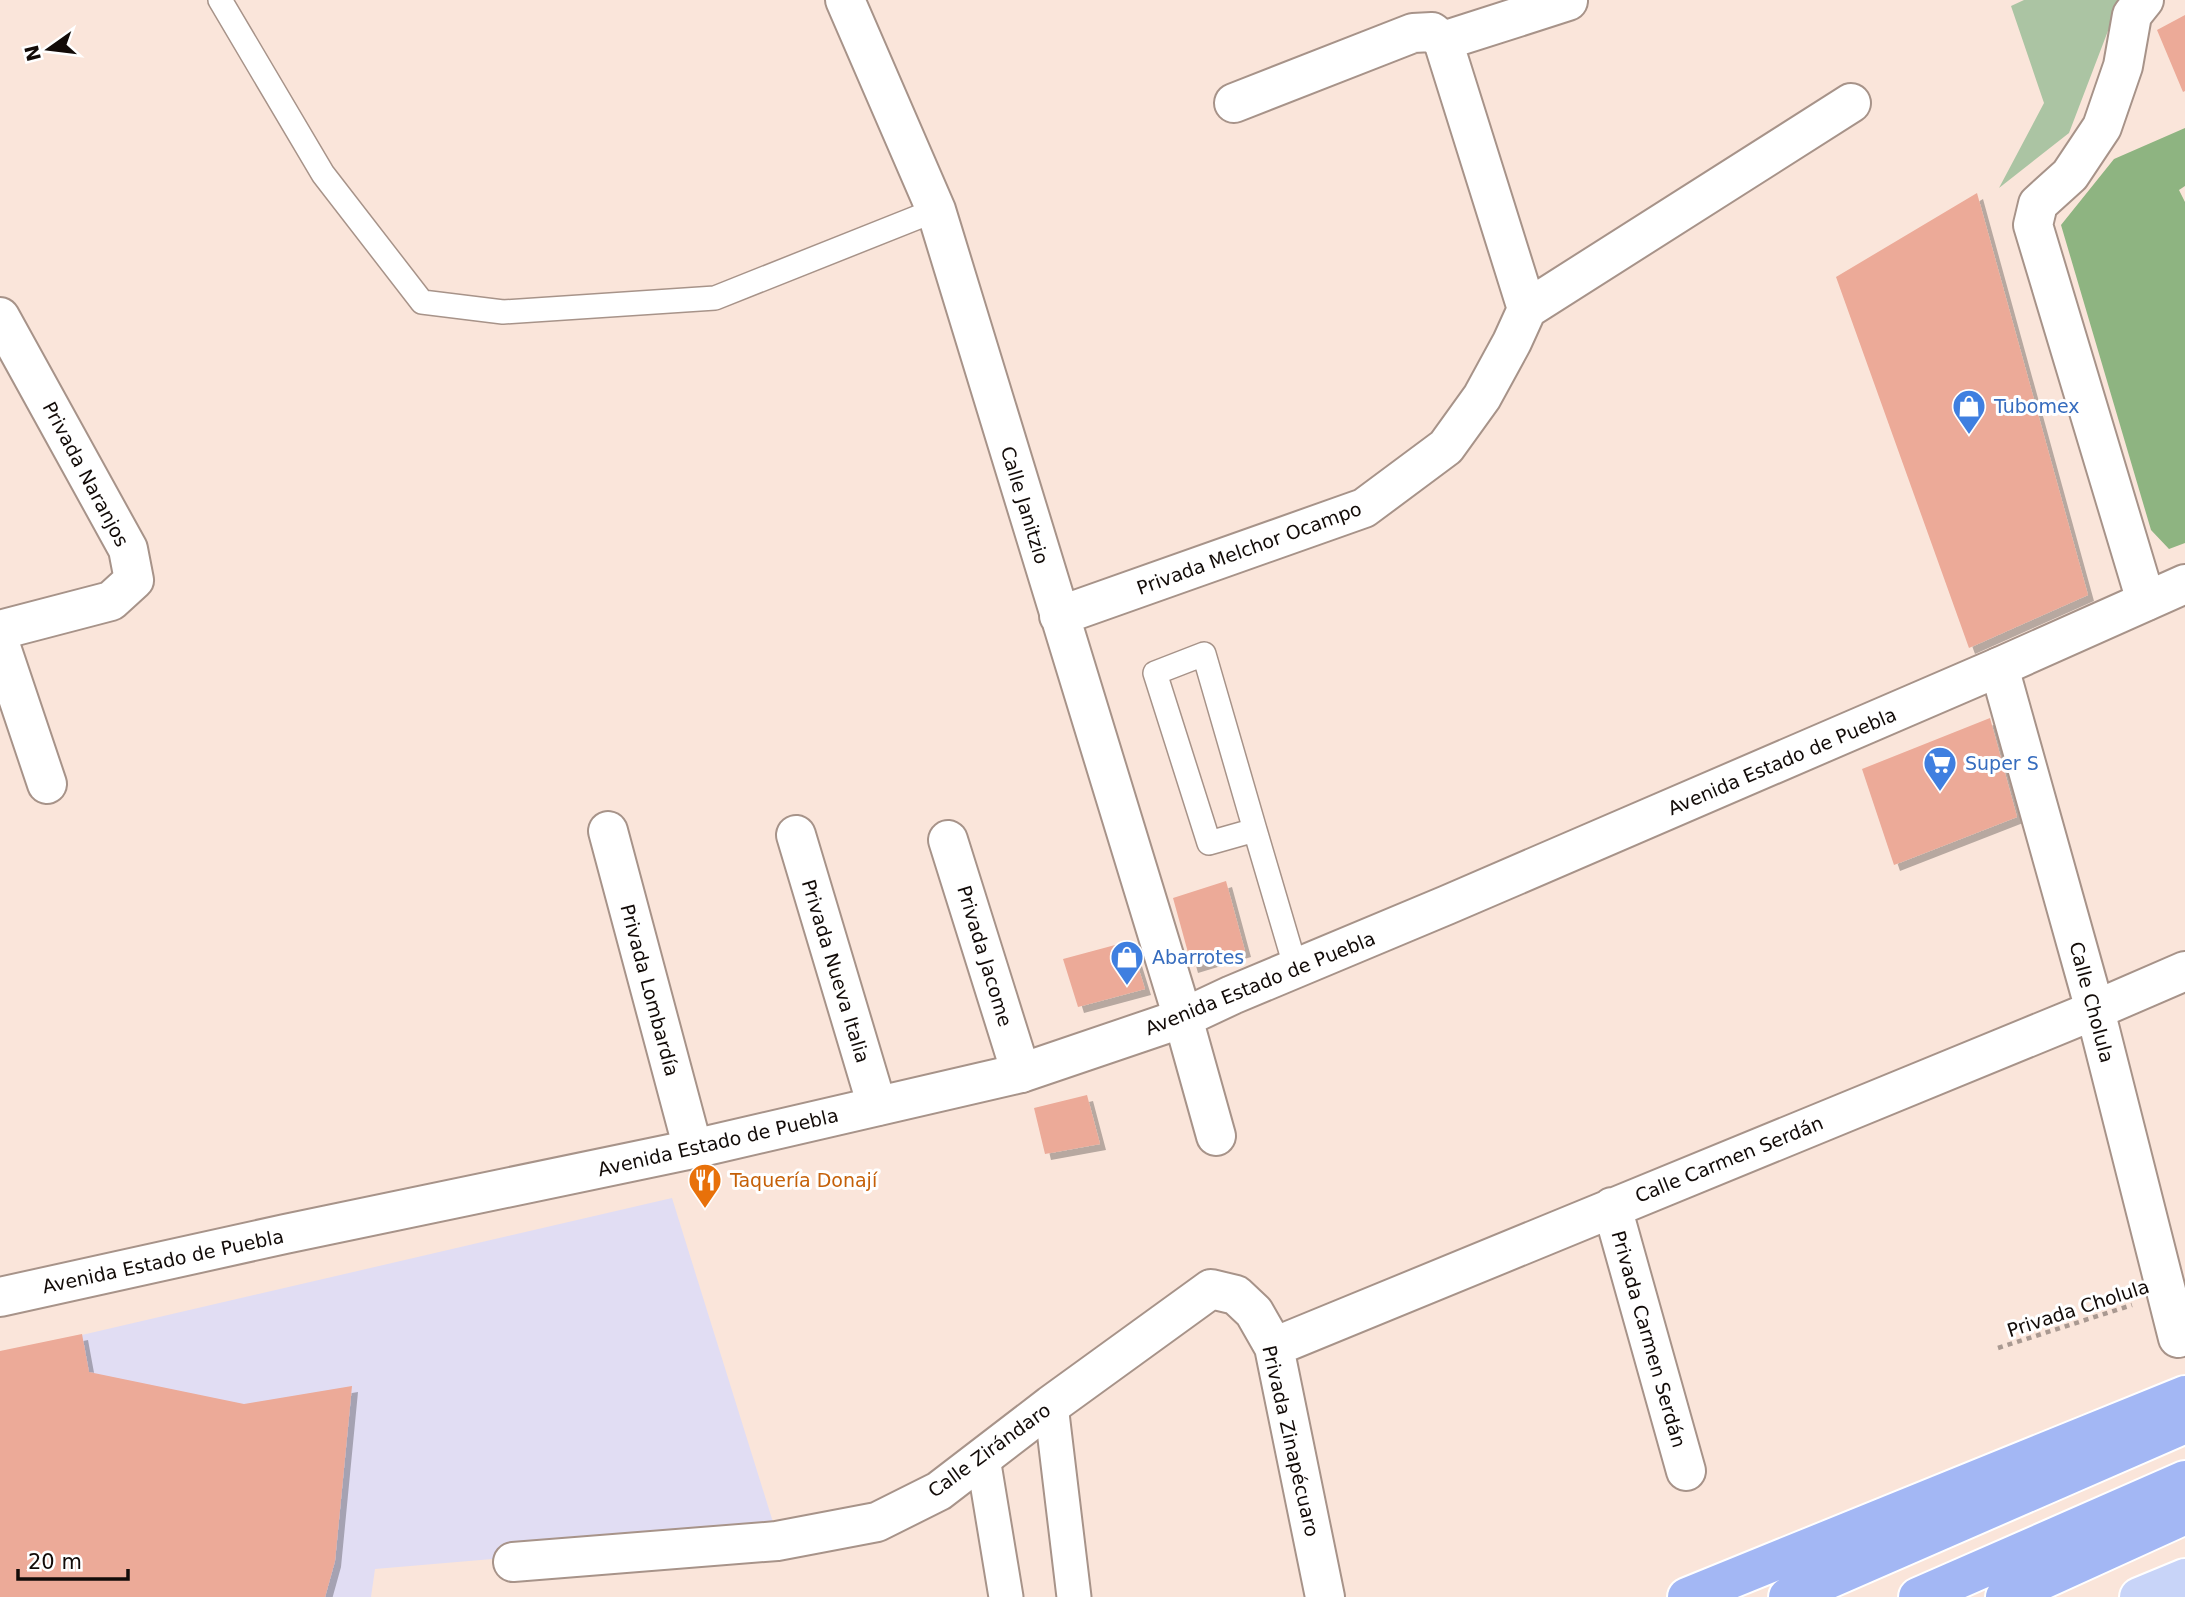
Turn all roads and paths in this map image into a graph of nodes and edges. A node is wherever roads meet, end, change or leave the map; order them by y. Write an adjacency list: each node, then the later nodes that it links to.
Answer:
1 (220, 0): 8 (lane)
2 (845, 0): 8 (street, Calle Janitzio)
3 (2144, 0): 12 (street)
4 (1568, 1): 5 (street)
5 (1443, 41): 6 (street); 9 (street)
6 (1234, 103)
7 (1852, 103): 9 (street)
8 (936, 211): 13 (street, Calle Janitzio)
9 (1527, 309): 13 (street, Privada Melchor Ocampo)
10 (0, 317): 14 (street, Privada Naranjos)
11 (2185, 584): 12 (street, Avenida Estado de Puebla)
12 (2146, 601): 16 (street, Avenida Estado de Puebla)
13 (1059, 616): 25 (street, Calle Janitzio)
14 (0, 630)
15 (0, 644): 17 (street)
16 (1999, 667): 22 (street, Avenida Estado de Puebla); 24 (street, Calle Cholula)
17 (47, 784)
18 (1255, 830): 18 (lane); 22 (lane)
19 (608, 831): 29 (street, Privada Lombardía)
20 (796, 835): 27 (street, Privada Nueva Italia)
21 (948, 840): 26 (street, Privada Jacome)
22 (1296, 969): 25 (street, Avenida Estado de Puebla)
23 (2185, 971): 24 (street, Calle Carmen Serdán)
24 (2095, 1010): 30 (street, Calle Carmen Serdán); 31 (street, Calle Cholula)
25 (1183, 1018): 26 (street, Avenida Estado de Puebla); 28 (street, Calle Janitzio)
26 (1021, 1073): 27 (street, Avenida Estado de Puebla)
27 (877, 1106): 29 (street, Avenida Estado de Puebla)
28 (1216, 1136)
29 (693, 1149): 33 (street, Avenida Estado de Puebla)
30 (1612, 1207): 35 (street, Calle Carmen Serdán); 41 (street, Privada Carmen Serdán)
31 (2166, 1294): 34 (street, Calle Cholula); 36 (path, Privada Cholula)
32 (1236, 1295): 35 (street, Privada Zinapécuaro); 38 (street, Calle Zirándaro)
33 (0, 1297)
34 (2178, 1338)
35 (1274, 1347): 48 (street, Privada Zinapécuaro)
36 (1998, 1348)
37 (2185, 1395): 49 (highway)
38 (1051, 1405): 40 (street, Calle Zirándaro); 47 (street)
39 (2185, 1424): 50 (highway)
40 (983, 1458): 44 (street, Calle Zirándaro); 46 (street)
41 (1686, 1471)
42 (2185, 1480): 51 (highway)
43 (2185, 1515): 52 (highway)
44 (513, 1562)
45 (2185, 1578): 53 (main road)
46 (1006, 1597)
47 (1074, 1597)
48 (1325, 1597)
49 (1686, 1597)
50 (1788, 1597)
51 (1918, 1597)
52 (2005, 1597)
53 (2139, 1597)

